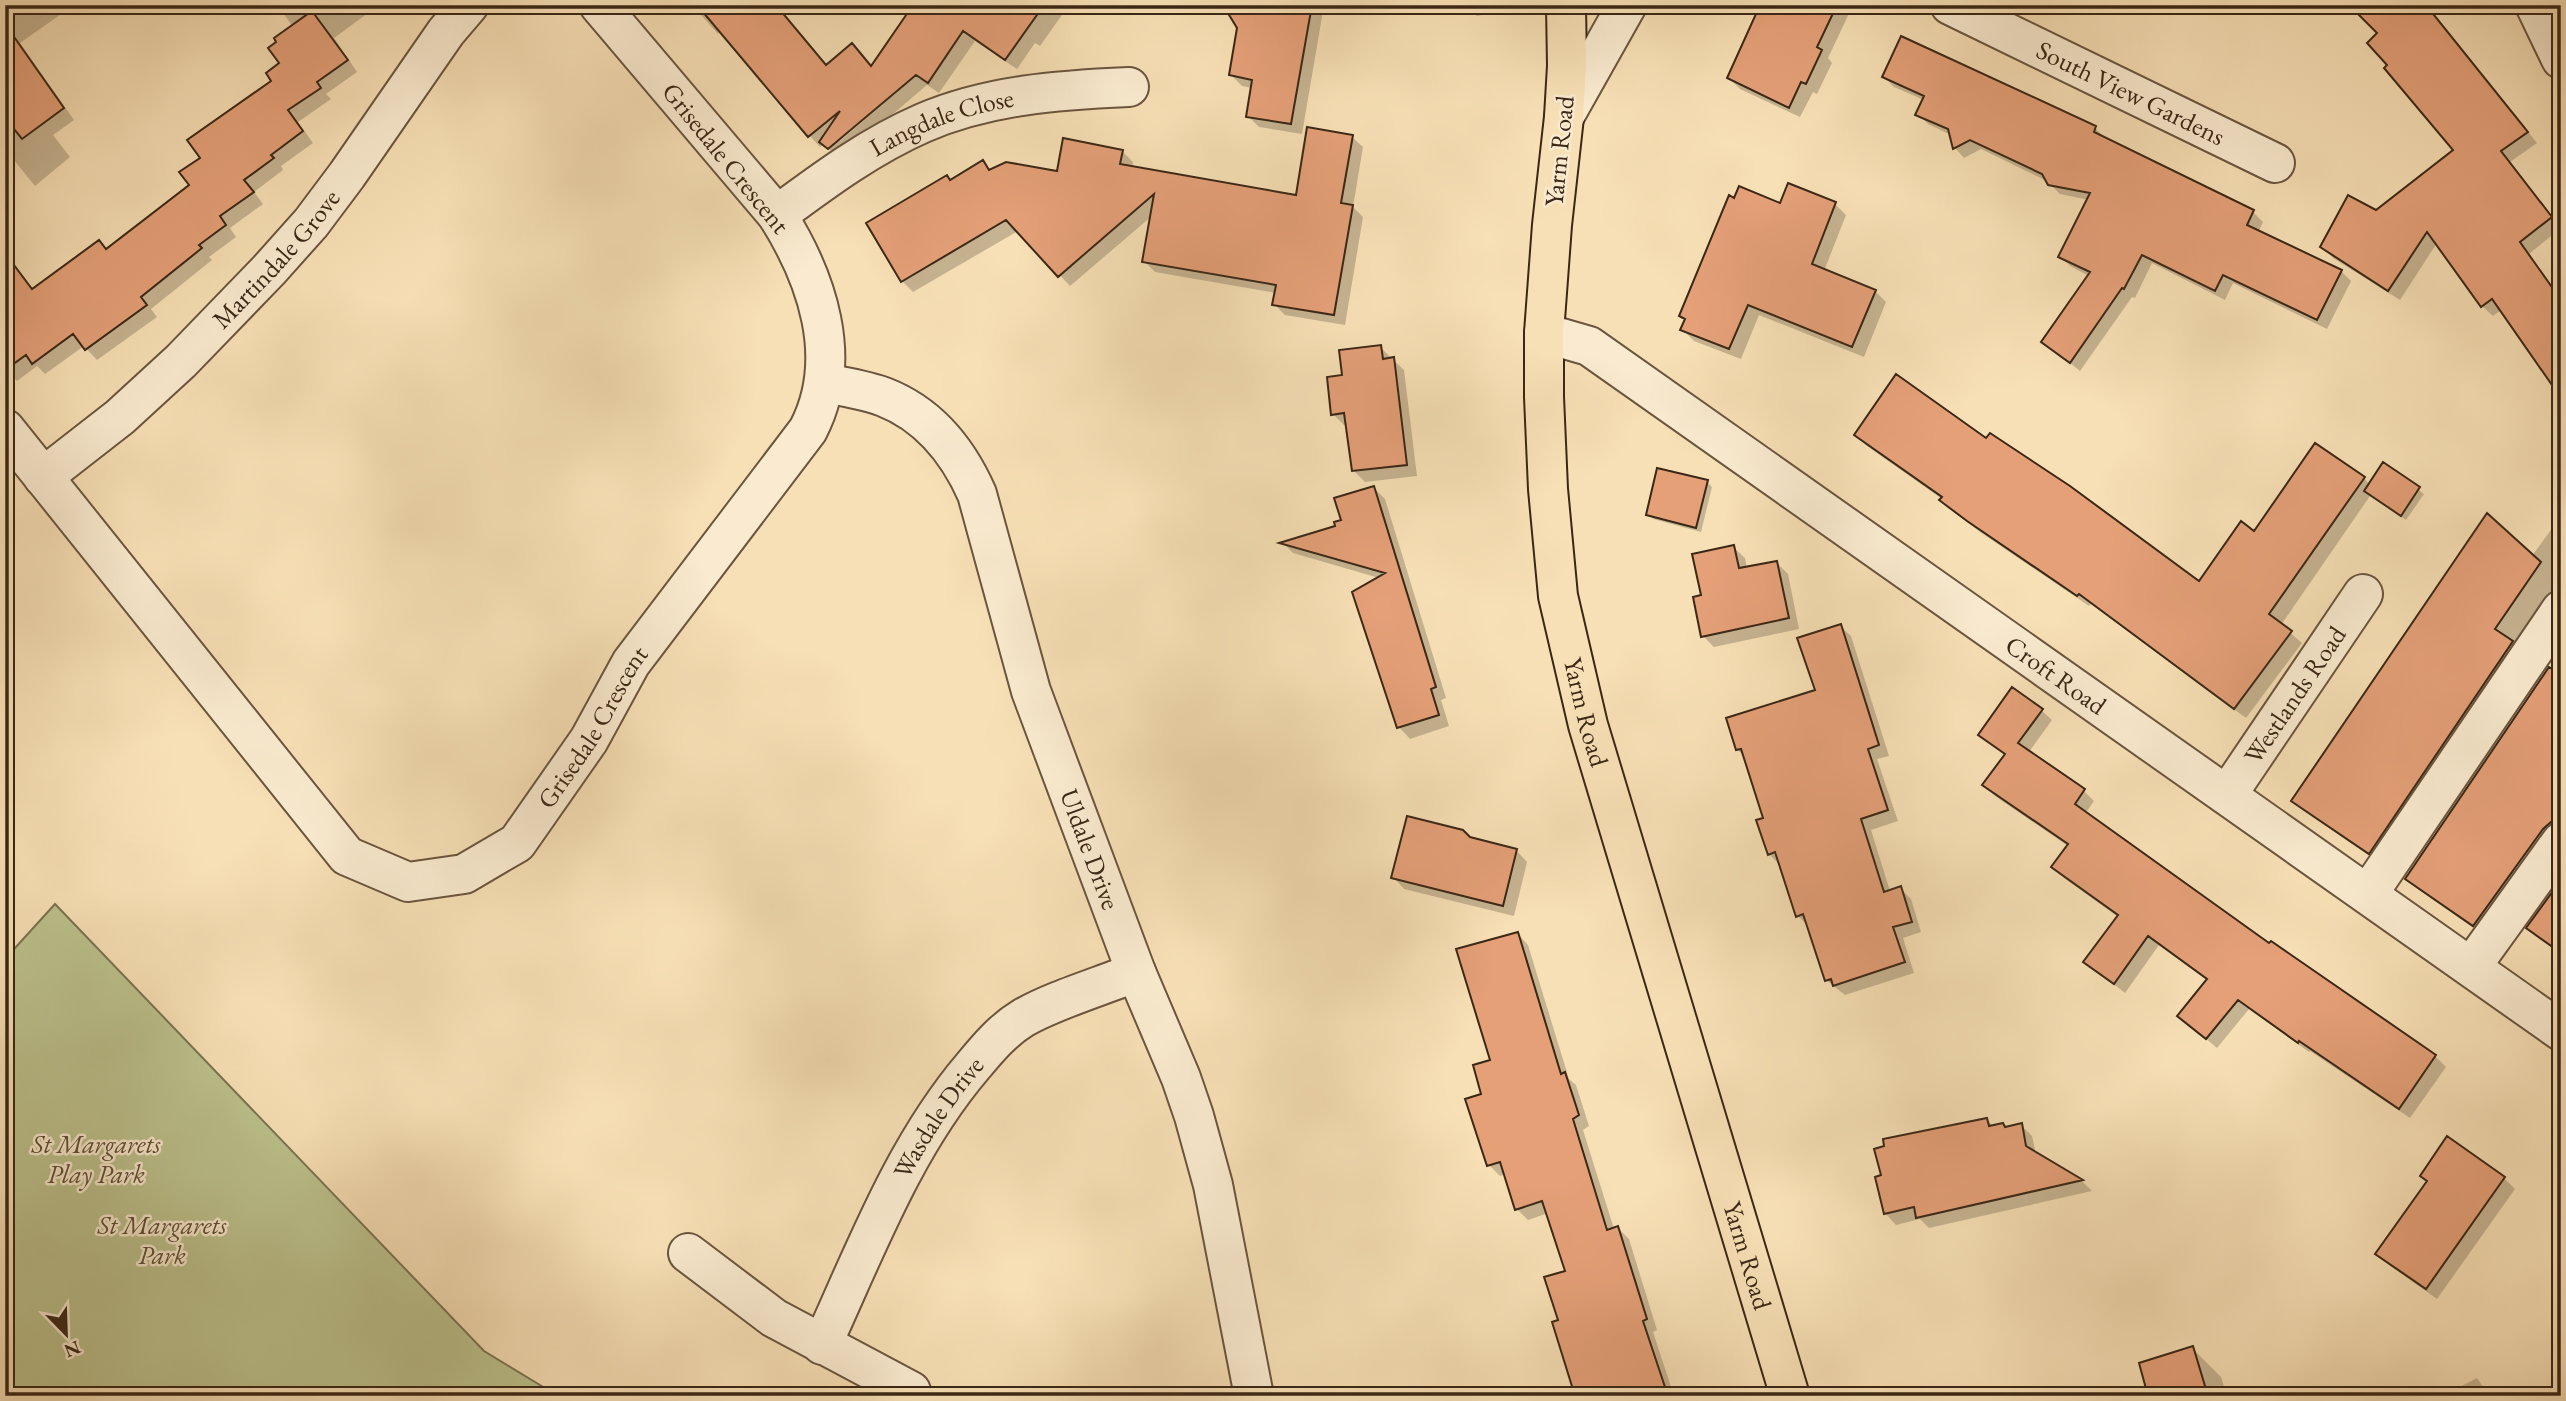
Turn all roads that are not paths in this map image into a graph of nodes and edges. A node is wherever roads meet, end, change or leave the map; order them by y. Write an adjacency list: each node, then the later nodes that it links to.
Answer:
1 (468, 5): 15 (street, Martindale Grove)
2 (599, 5): 11 (street, Grisedale Crescent)
3 (1566, 5): 9 (main road, Yarm Road)
4 (1628, 5): 9 (street)
5 (1950, 5): 10 (street, South View Gardens)
6 (2535, 5): 7 (street)
7 (2561, 59)
8 (1129, 88): 11 (street, Langdale Close)
9 (1564, 117): 12 (main road, Yarm Road)
10 (2275, 163)
11 (777, 215): 13 (street, Grisedale Crescent)
12 (1544, 333): 18 (street, Croft Road); 28 (main road, Yarm Road)
13 (825, 383): 15 (street, Grisedale Crescent); 22 (street, Uldale Drive)
14 (5, 429): 15 (street, Grisedale Crescent)
15 (43, 477)
16 (2363, 594): 18 (street, Westlands Road)
17 (2561, 611): 20 (street)
18 (2227, 795): 20 (street, Croft Road)
19 (2561, 842): 21 (street)
20 (2368, 894): 21 (street, Croft Road)
21 (2471, 967): 23 (street, Croft Road)
22 (1136, 972): 25 (street, Wasdale Drive); 27 (street, Uldale Drive)
23 (2561, 1031)
24 (688, 1252): 25 (street)
25 (822, 1345): 26 (street)
26 (911, 1391)
27 (1254, 1396)
28 (1790, 1396)

